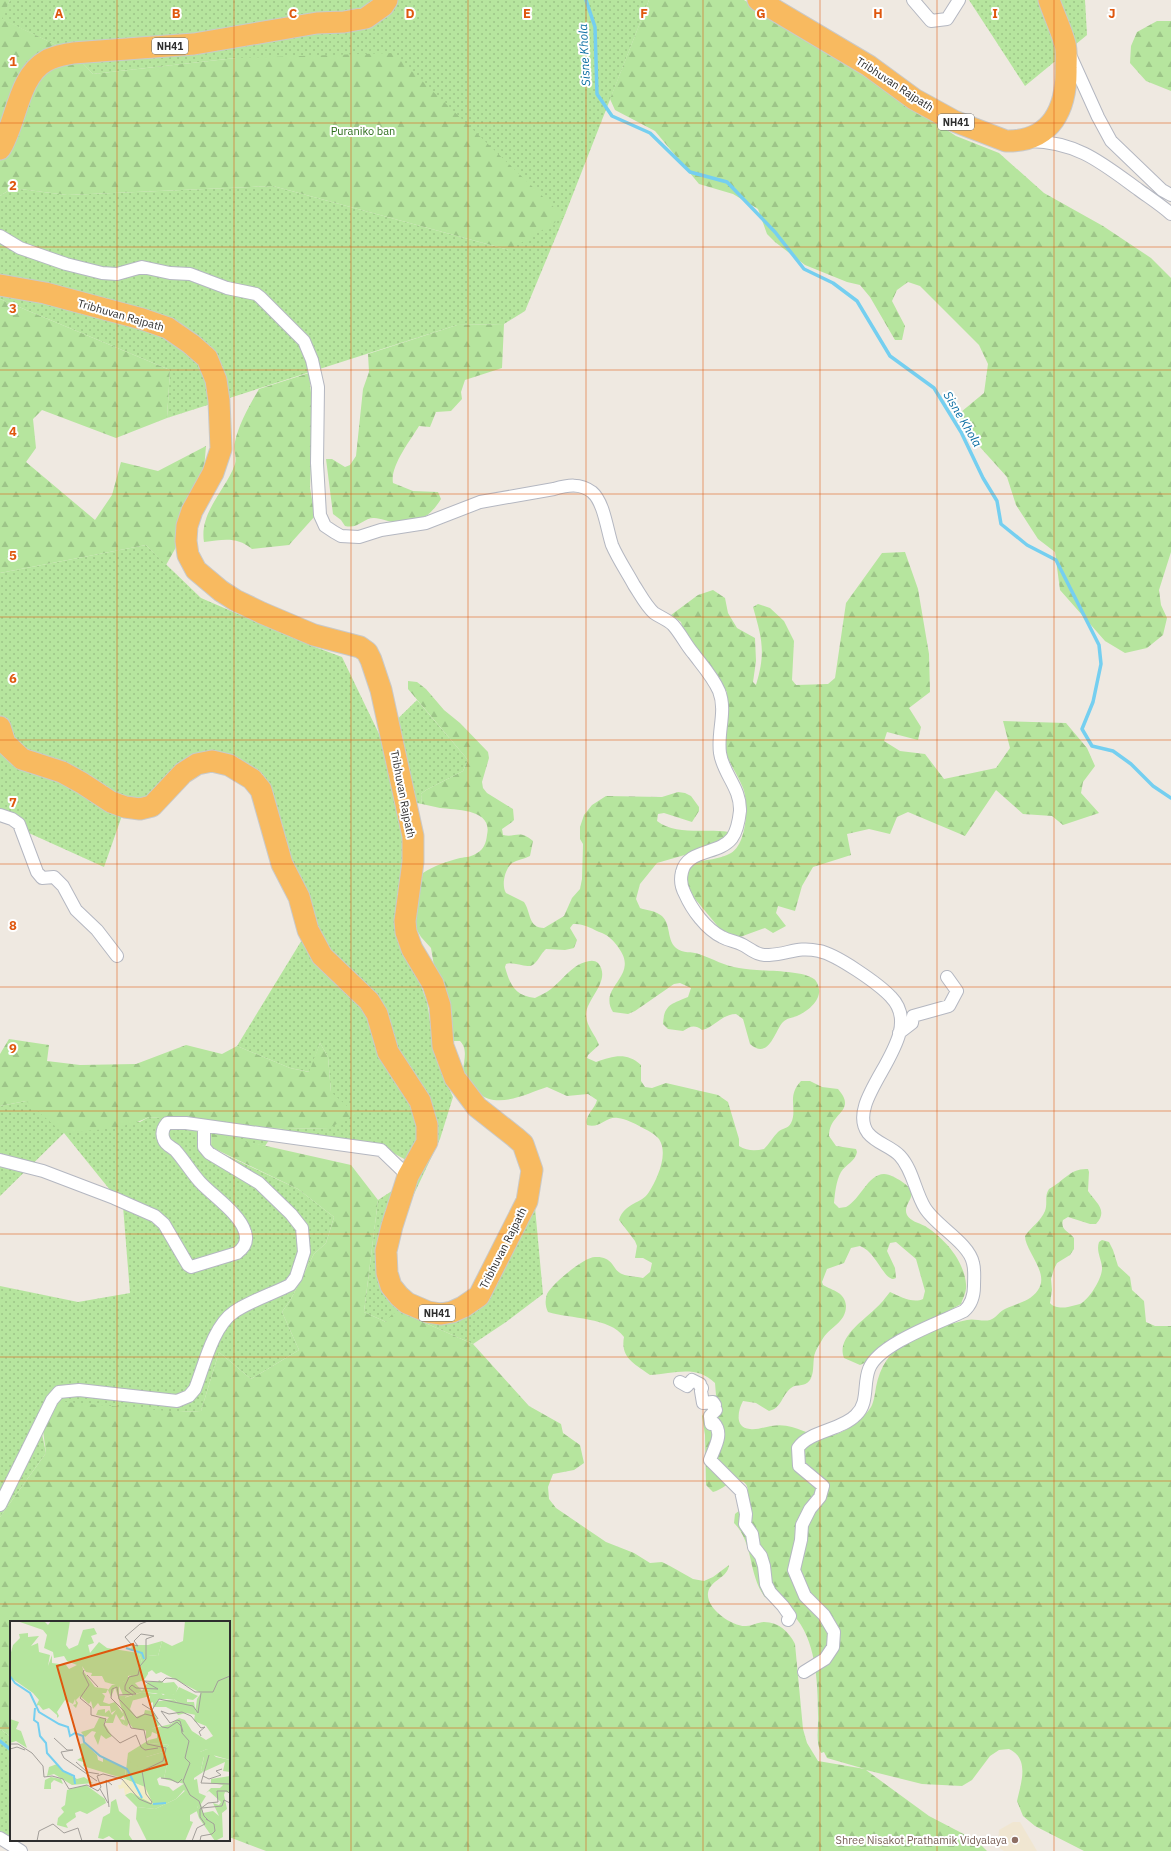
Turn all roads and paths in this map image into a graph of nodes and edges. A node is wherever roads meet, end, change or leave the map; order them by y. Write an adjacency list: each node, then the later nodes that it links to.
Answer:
1 (387, 0): 8 (highway, NH41)
2 (758, 0): 7 (highway, Tribhuvan Rajpath / NH41)
3 (913, 0): 4 (street)
4 (959, 0)
5 (1049, 0): 6 (highway, Tribhuvan Rajpath / NH41)
6 (1066, 45): 7 (highway, Tribhuvan Rajpath / NH41); 9 (street)
7 (1016, 141): 10 (street)
8 (0, 149)
9 (1167, 193): 10 (street)
10 (1156, 201): 11 (street)
11 (1171, 214)
12 (0, 236): 18 (street)
13 (0, 285): 21 (highway, Tribhuvan Rajpath / NH41)
14 (0, 727): 21 (highway, Tribhuvan Rajpath / NH41)
15 (0, 816): 16 (street)
16 (117, 956)
17 (947, 977): 18 (street)
18 (899, 1033): 25 (street)
19 (204, 1127): 20 (street); 21 (street); 23 (street)
20 (0, 1160)
21 (408, 1176)
22 (680, 1382): 24 (street)
23 (0, 1505)
24 (788, 1620)
25 (804, 1672)
26 (0, 1838): 27 (street)
27 (21, 1851)

